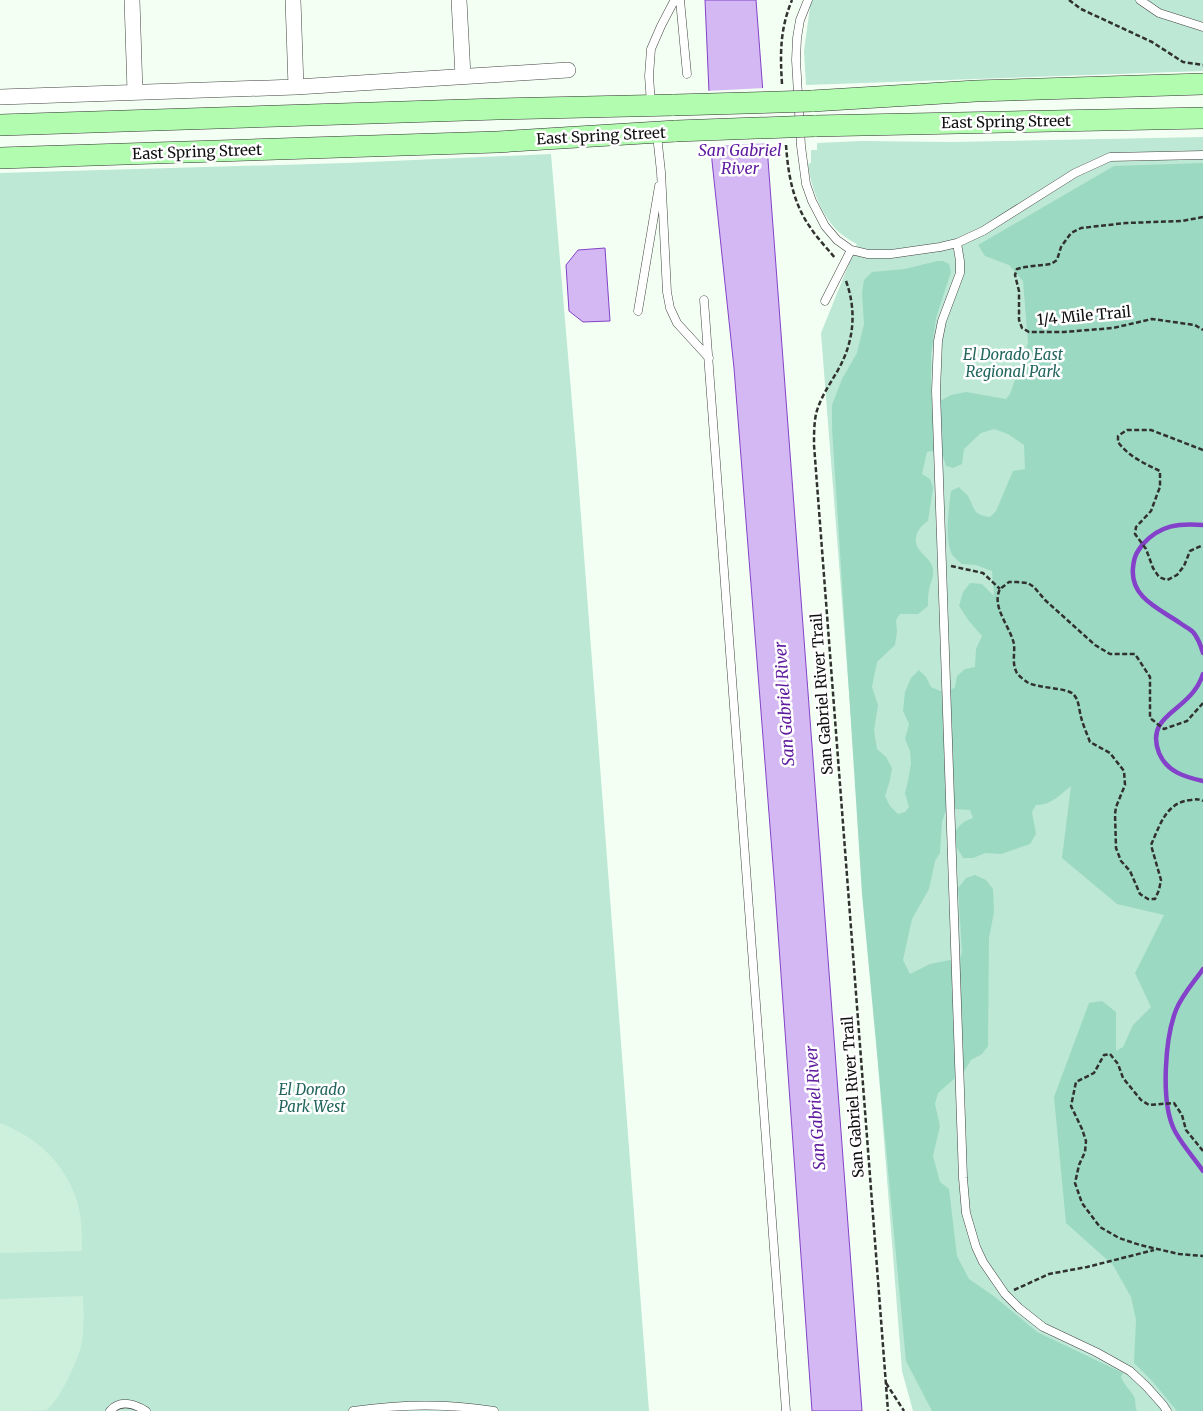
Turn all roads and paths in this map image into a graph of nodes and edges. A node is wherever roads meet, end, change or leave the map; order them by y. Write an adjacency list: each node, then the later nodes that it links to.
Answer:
1 (132, 0): 17 (street)
2 (293, 0): 16 (street)
3 (459, 0): 13 (street)
4 (679, 0): 12 (lane); 19 (lane)
5 (792, 0): 15 (path)
6 (808, 0): 29 (lane)
7 (1069, 0): 10 (path)
8 (1140, 0): 9 (lane)
9 (1203, 27)
10 (1203, 64)
11 (568, 70): 13 (street)
12 (687, 74)
13 (463, 76): 16 (street)
14 (1203, 84): 19 (main road, East Spring Street, bridge)
15 (782, 85)
16 (296, 87): 17 (street)
17 (135, 92): 18 (street)
18 (0, 97)
19 (651, 106): 21 (main road, East Spring Street)
20 (1203, 118): 22 (main road, East Spring Street, bridge)
21 (0, 125)
22 (666, 132): 25 (main road, East Spring Street); 26 (lane)
23 (786, 140): 30 (path, San Gabriel River Trail)
24 (1203, 155): 28 (lane)
25 (0, 158)
26 (661, 172): 33 (lane); 35 (lane)
27 (1203, 218): 34 (path, 1/4 Mile Trail)
28 (957, 243): 29 (lane); 38 (lane)
29 (852, 250): 30 (lane)
30 (841, 270): 32 (lane); 46 (path, San Gabriel River Trail)
31 (704, 300): 35 (lane)
32 (825, 301)
33 (638, 311)
34 (1203, 330)
35 (709, 358): 51 (lane)
36 (1203, 450): 37 (path)
37 (1203, 545)
38 (942, 565): 39 (path); 45 (lane)
39 (1000, 589): 40 (path); 41 (path)
40 (1203, 703)
41 (1203, 801)
42 (1203, 1151): 43 (path)
43 (1156, 1249): 44 (path); 45 (path)
44 (1203, 1256)
45 (1006, 1294): 54 (lane)
46 (885, 1382): 52 (path, San Gabriel River Trail); 53 (path)
47 (110, 1411): 48 (lane)
48 (146, 1411)
49 (353, 1411): 50 (lane)
50 (490, 1411)
51 (786, 1411)
52 (888, 1411)
53 (904, 1411)
54 (1167, 1411)

